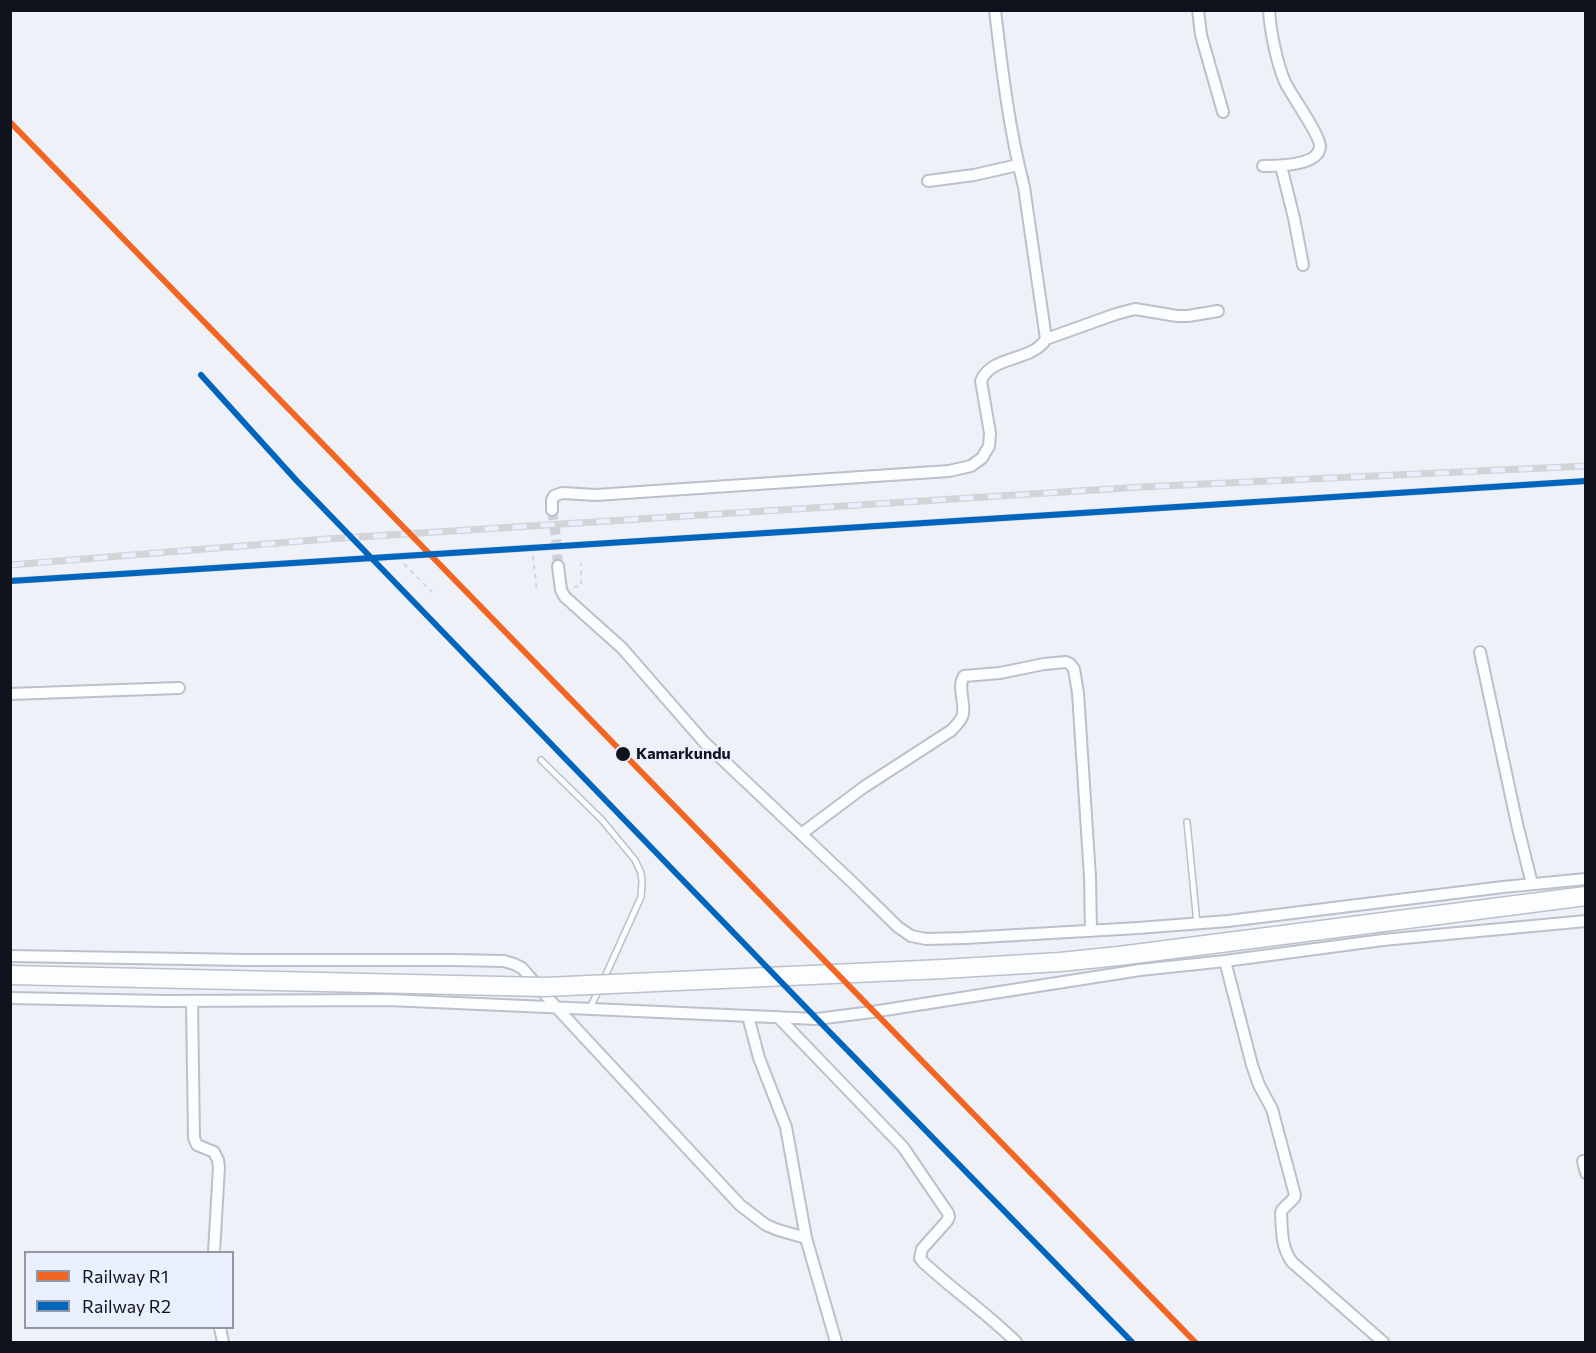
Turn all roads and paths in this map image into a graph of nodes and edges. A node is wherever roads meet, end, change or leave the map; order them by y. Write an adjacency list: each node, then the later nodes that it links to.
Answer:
1 (994, 10): 5 (street)
2 (1198, 10): 4 (street)
3 (1269, 10): 7 (street)
4 (1223, 112)
5 (1018, 165): 8 (street); 11 (street)
6 (1263, 166): 7 (street)
7 (1281, 166): 9 (street)
8 (928, 181)
9 (1303, 265)
10 (1218, 311): 11 (street)
11 (1046, 339): 12 (street)
12 (552, 510)
13 (533, 556): 19 (path)
14 (581, 563): 17 (path)
15 (404, 564): 20 (path)
16 (558, 566): 27 (street)
17 (581, 586): 18 (path); 21 (path)
18 (570, 588)
19 (537, 592)
20 (433, 594)
21 (577, 595)
22 (1480, 652): 29 (street)
23 (179, 688): 24 (street)
24 (10, 694)
25 (541, 760): 40 (lane)
26 (1187, 822): 32 (lane)
27 (801, 834): 33 (street); 33 (street)
28 (1586, 879): 29 (street)
29 (1532, 884): 32 (street)
30 (1586, 896): 36 (main road, bridge)
31 (1586, 921): 35 (street)
32 (1197, 924): 33 (street)
33 (1092, 931)
34 (10, 956): 39 (street)
35 (1225, 961): 42 (street); 49 (street)
36 (10, 975)
37 (10, 998): 38 (street)
38 (192, 1001): 39 (street); 46 (street)
39 (557, 1008): 40 (street); 45 (street)
40 (590, 1009): 41 (street)
41 (748, 1016): 42 (street); 45 (street)
42 (778, 1017): 48 (street)
43 (1583, 1161): 44 (street)
44 (1586, 1173)
45 (806, 1238): 47 (street)
46 (214, 1251)
47 (836, 1342)
48 (1016, 1342)
49 (1383, 1342)

